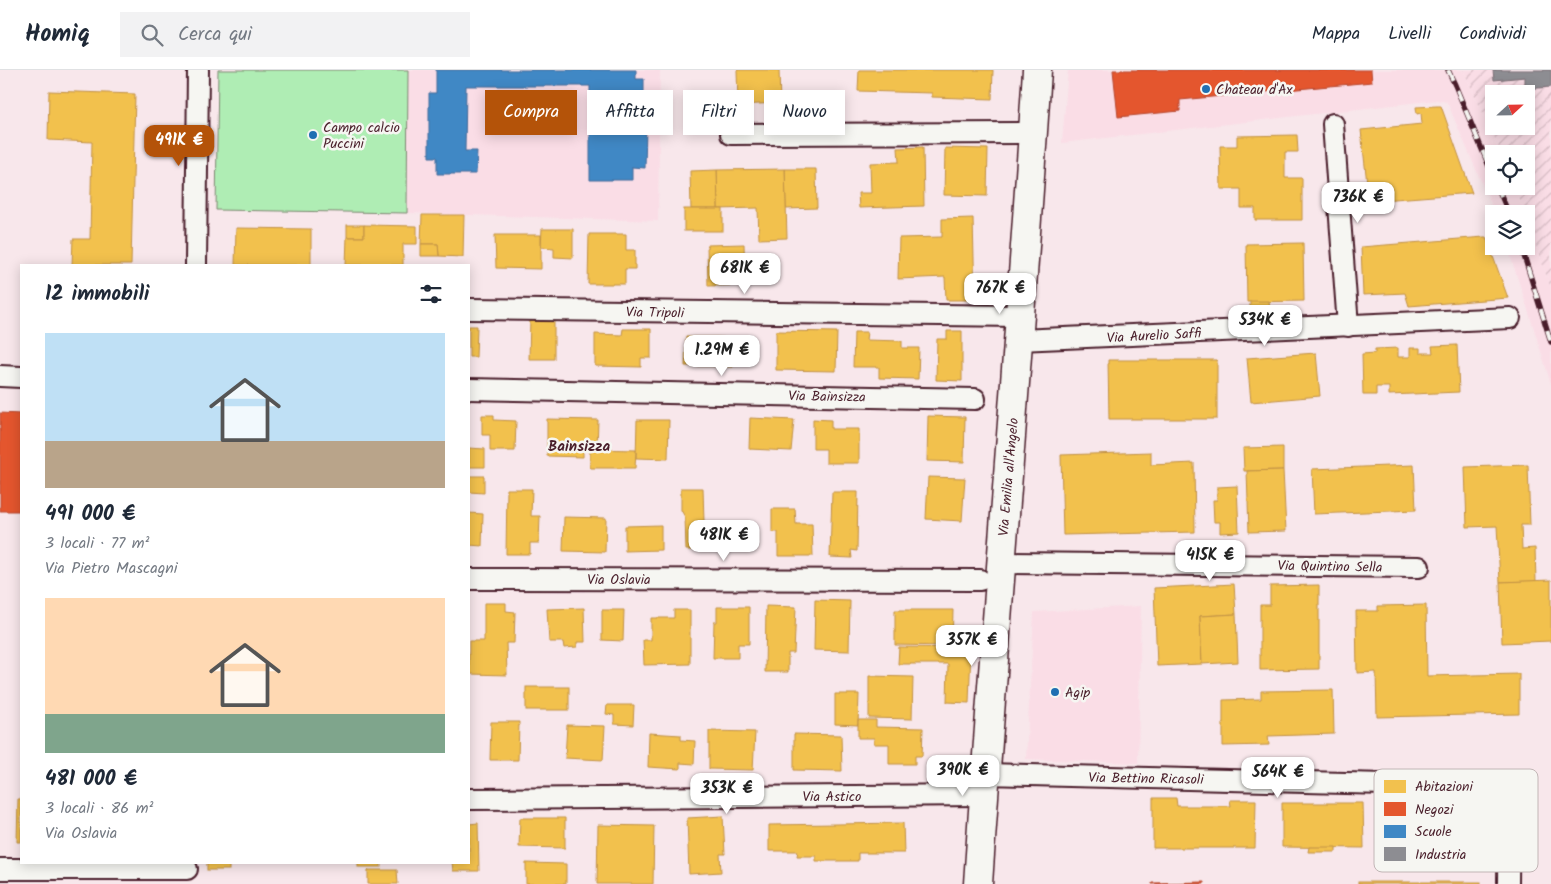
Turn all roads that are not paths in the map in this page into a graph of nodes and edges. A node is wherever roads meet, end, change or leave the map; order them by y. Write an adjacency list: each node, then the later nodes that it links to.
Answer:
1 (198, 70): 6 (street)
2 (1037, 70): 4 (main road, Via Emilia all'Angelo)
3 (1333, 124): 9 (street)
4 (1033, 133): 5 (street); 10 (main road, Via Emilia all'Angelo)
5 (754, 134)
6 (196, 264)
7 (470, 309): 10 (street, Via Tripoli)
8 (1510, 318): 9 (street, Via Aurelio Saffi)
9 (1348, 326): 10 (street, Via Aurelio Saffi)
10 (1020, 328): 15 (main road, Via Emilia all'Angelo)
11 (0, 376): 12 (street)
12 (20, 377)
13 (470, 389): 14 (street, Via Bainsizza)
14 (975, 399)
15 (1000, 563): 16 (street, Via Quintino Sella); 19 (main road, Via Emilia all'Angelo)
16 (1419, 567)
17 (470, 579): 18 (street, Via Oslavia)
18 (980, 580)
19 (985, 785): 20 (street, Via Bettino Ricasoli); 21 (street, Via Astico); 24 (main road, Via Emilia all'Angelo)
20 (1374, 786)
21 (470, 799)
22 (0, 869): 23 (street)
23 (187, 872)
24 (978, 884)

